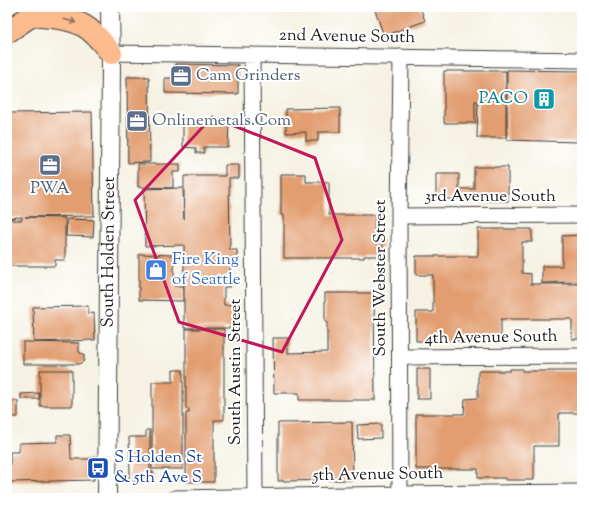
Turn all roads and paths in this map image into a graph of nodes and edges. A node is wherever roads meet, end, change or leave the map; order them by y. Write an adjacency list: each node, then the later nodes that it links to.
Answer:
1 (110, 7): 4 (street, South Holden Street)
2 (38, 11): 3 (highway); 4 (highway, one-way to 4)
3 (7, 32)
4 (111, 53): 5 (street, 2nd Avenue South); 15 (street, South Holden Street)
5 (252, 55): 6 (street, 2nd Avenue South); 14 (street, South Austin Street)
6 (401, 57): 7 (street, 2nd Avenue South); 9 (street, South Webster Street)
7 (582, 60)
8 (582, 215): 9 (street, 3rd Avenue South)
9 (399, 216): 11 (street, South Webster Street)
10 (582, 356): 11 (street, 4th Avenue South)
11 (400, 357): 13 (street, South Webster Street)
12 (582, 492): 13 (street, 5th Avenue South)
13 (400, 496): 14 (street, 5th Avenue South)
14 (255, 497): 16 (street, 5th Avenue South)
15 (107, 498)
16 (175, 498)

